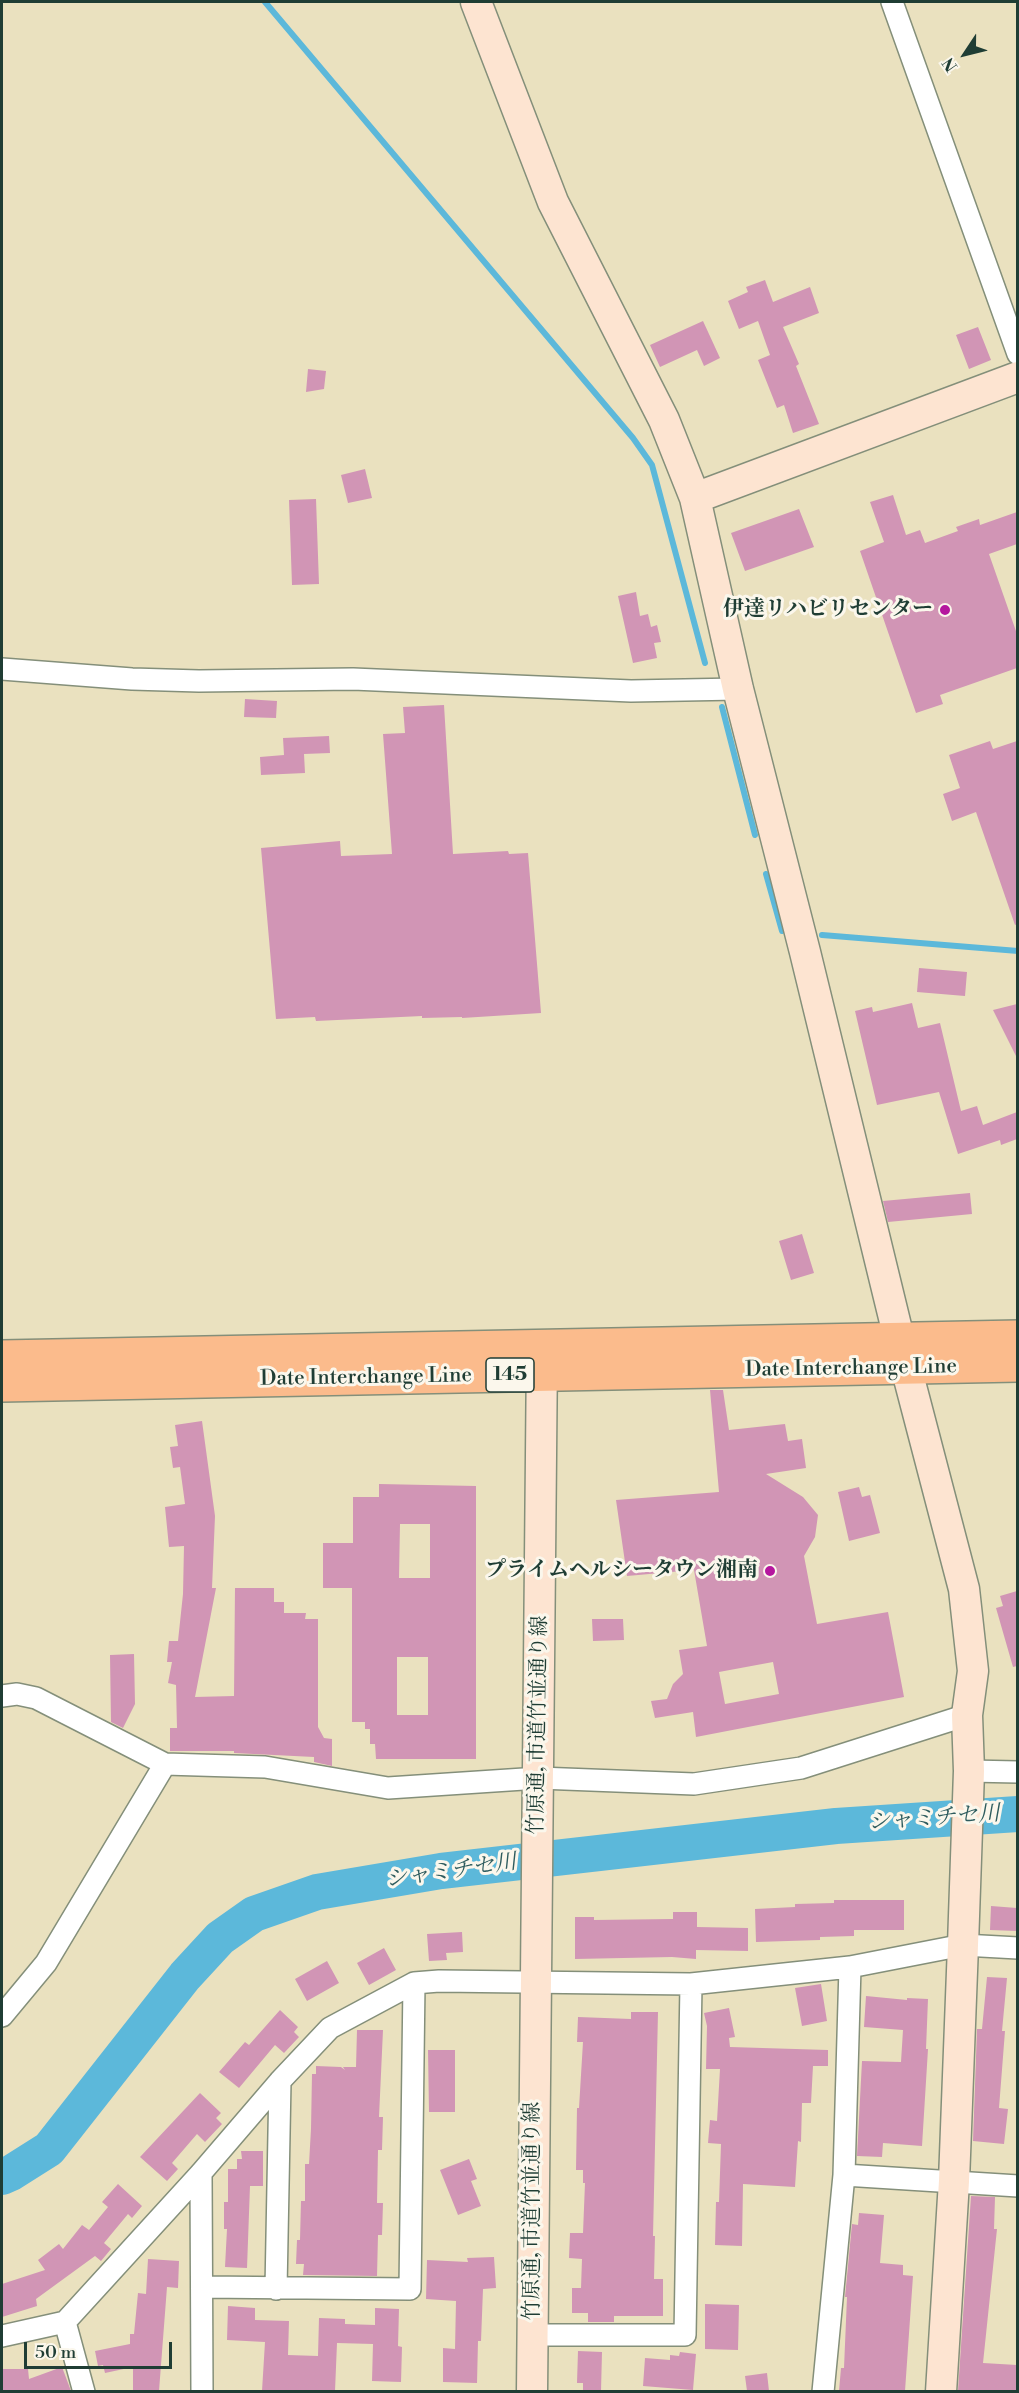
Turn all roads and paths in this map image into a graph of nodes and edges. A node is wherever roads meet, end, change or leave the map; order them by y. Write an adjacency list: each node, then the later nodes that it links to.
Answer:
1 (476, 2): 5 (street)
2 (892, 2): 3 (street)
3 (1017, 354)
4 (1017, 377): 5 (street)
5 (695, 498): 7 (street)
6 (2, 669): 7 (street)
7 (738, 689): 9 (street)
8 (1017, 1337): 9 (main road, Date Interchange Line / 145)
9 (903, 1353): 11 (main road, Date Interchange Line / 145); 12 (main road, Date Interchange Line / 145); 15 (street)
10 (2, 1357): 11 (main road, Date Interchange Line / 145)
11 (542, 1360): 13 (main road, Date Interchange Line / 145); 18 (street, 竹原通, 市道竹並通り線)
12 (1017, 1365)
13 (2, 1385)
14 (2, 1696): 16 (street)
15 (967, 1714): 18 (street); 19 (street)
16 (165, 1764): 18 (street); 26 (street)
17 (1017, 1772): 19 (street)
18 (539, 1778): 23 (street, 竹原通, 市道竹並通り線)
19 (968, 1779): 20 (street)
20 (963, 1945): 21 (street); 22 (street); 30 (street)
21 (1017, 1948)
22 (850, 1967): 25 (street); 29 (street)
23 (535, 1981): 24 (street); 25 (street); 35 (street, 竹原通, 市道竹並通り線)
24 (414, 1983): 27 (street); 33 (street)
25 (691, 1984): 35 (street)
26 (2, 2016)
27 (280, 2081): 28 (street); 33 (street)
28 (201, 2173): 32 (street); 34 (street)
29 (844, 2175): 30 (street); 40 (street)
30 (954, 2181): 31 (street); 41 (street)
31 (1017, 2186)
32 (203, 2287): 33 (street); 38 (street)
33 (276, 2289)
34 (65, 2322): 36 (street); 37 (street)
35 (533, 2335): 39 (street, 竹原通, 市道竹並通り線)
36 (2, 2336)
37 (84, 2391)
38 (202, 2391)
39 (532, 2391)
40 (823, 2391)
41 (941, 2391)

